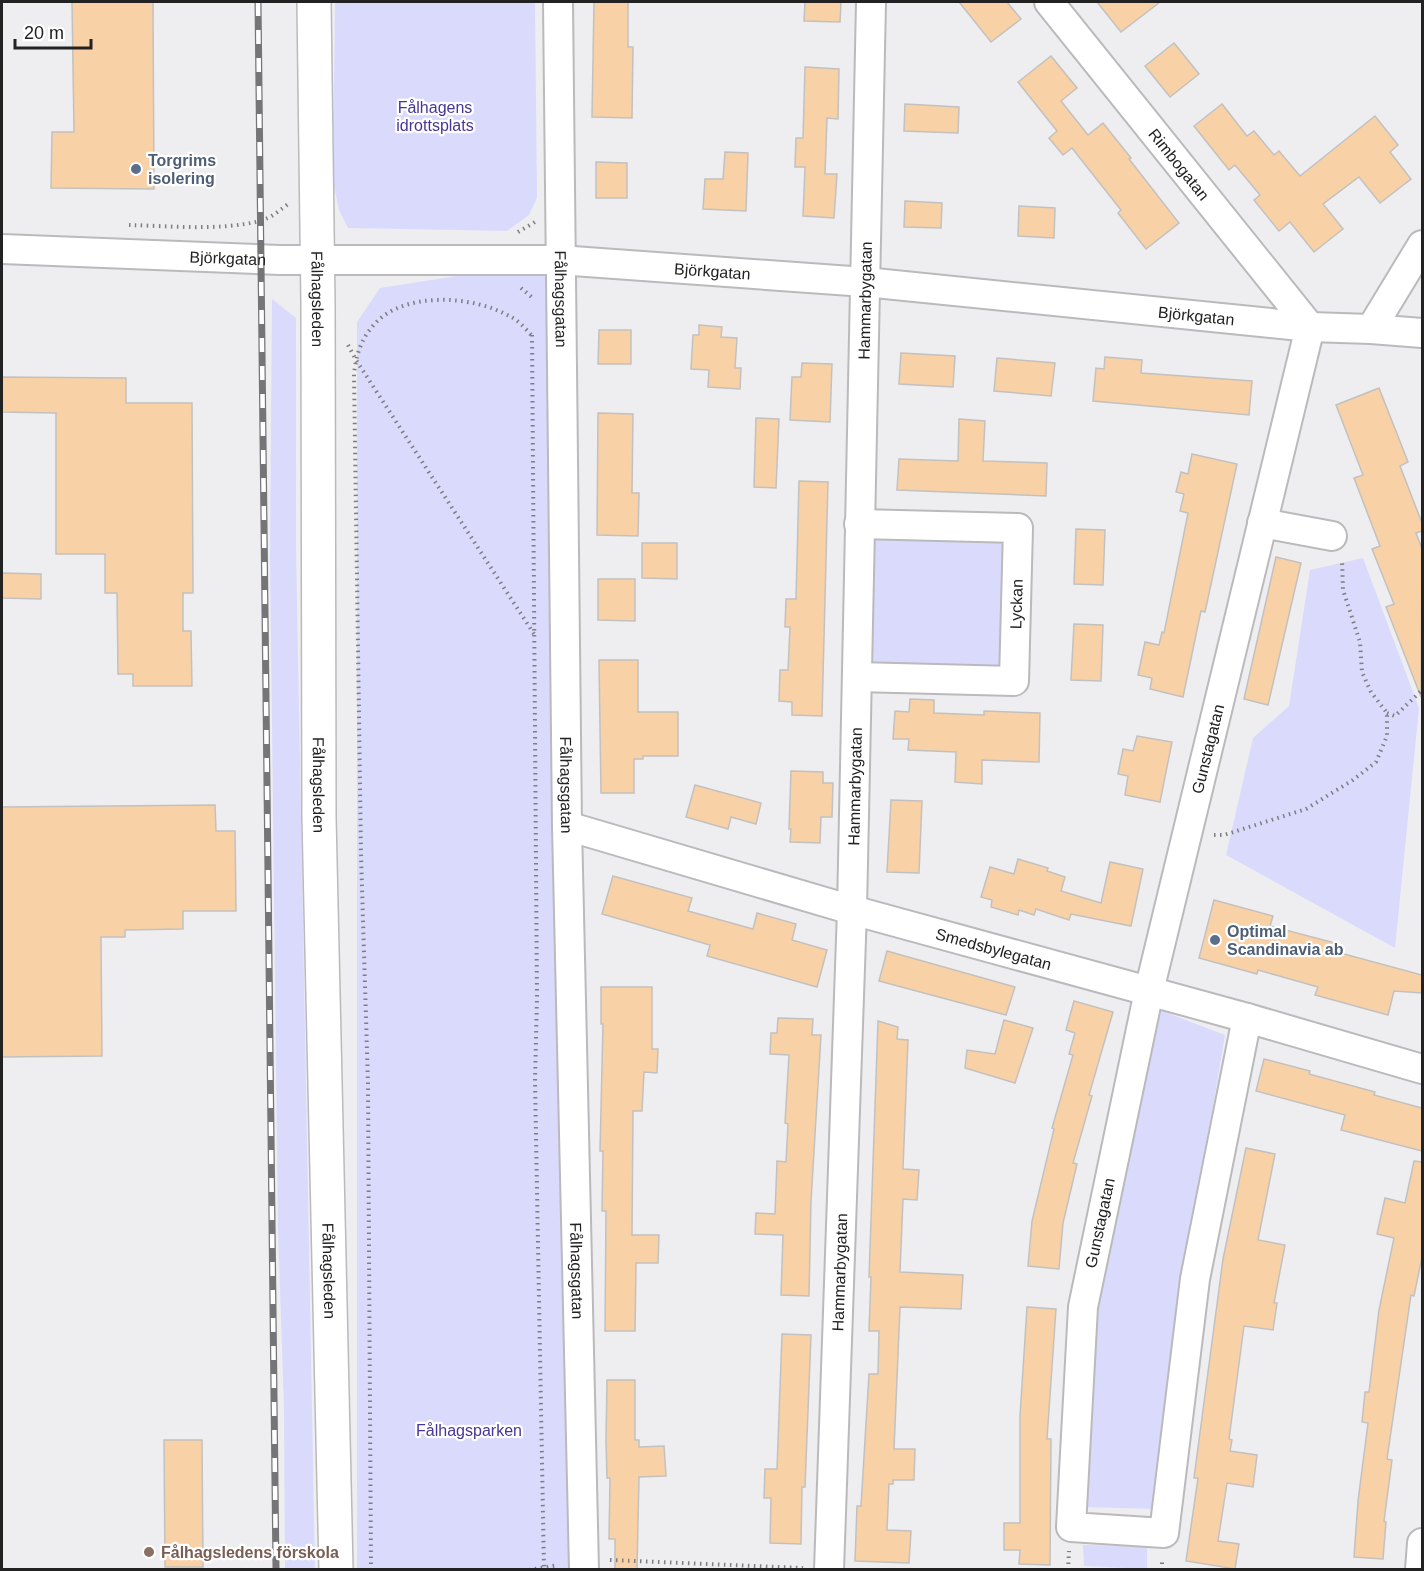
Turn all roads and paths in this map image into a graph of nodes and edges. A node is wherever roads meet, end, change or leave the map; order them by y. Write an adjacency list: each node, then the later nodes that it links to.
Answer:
1 (314, 2): 5 (main road, Fålhagsleden)
2 (558, 2): 6 (street, Fålhagsgatan)
3 (871, 2): 13 (street, Hammarbygatan)
4 (1049, 2): 15 (street, Rimbogatan)
5 (316, 202): 7 (path); 11 (main road, Fålhagsleden)
6 (559, 222): 8 (path); 12 (street, Fålhagsgatan)
7 (118, 224)
8 (512, 233)
9 (1422, 245): 16 (street)
10 (2, 249): 11 (street, Björkgatan)
11 (317, 260): 12 (street, Björkgatan); 36 (main road, Fålhagsleden)
12 (560, 260): 13 (street, Björkgatan); 25 (street, Fålhagsgatan)
13 (865, 282): 15 (street, Björkgatan); 21 (street, Hammarbygatan)
14 (534, 324): 17 (path)
15 (1310, 327): 16 (street, Björkgatan); 20 (street, Gunstagatan)
16 (1371, 329): 18 (street, Björkgatan)
17 (532, 336): 19 (path); 23 (path)
18 (1421, 340)
19 (356, 360): 23 (path); 37 (path)
20 (1262, 523): 22 (street); 29 (street, Gunstagatan)
21 (859, 524): 24 (street, Hammarbygatan); 24 (street, Lyckan)
22 (1332, 536): 27 (path)
23 (535, 636): 25 (path); 39 (path)
24 (857, 677): 30 (street, Hammarbygatan)
25 (565, 680): 28 (street, Fålhagsgatan)
26 (1422, 690): 27 (path)
27 (1387, 713): 29 (path)
28 (567, 826): 30 (street, Smedsbylegatan); 35 (street, Fålhagsgatan)
29 (1186, 838): 31 (street, Gunstagatan)
30 (852, 910): 31 (street, Smedsbylegatan); 40 (street, Hammarbygatan)
31 (1149, 991): 32 (street, Smedsbylegatan); 32 (street, Gunstagatan)
32 (1247, 1018): 33 (street, Smedsbylegatan)
33 (1422, 1069)
34 (1422, 1543): 41 (street)
35 (584, 1564): 39 (path); 40 (path)
36 (336, 1569)
37 (370, 1569)
38 (529, 1569): 39 (path)
39 (544, 1569)
40 (817, 1569)
41 (1420, 1569)

